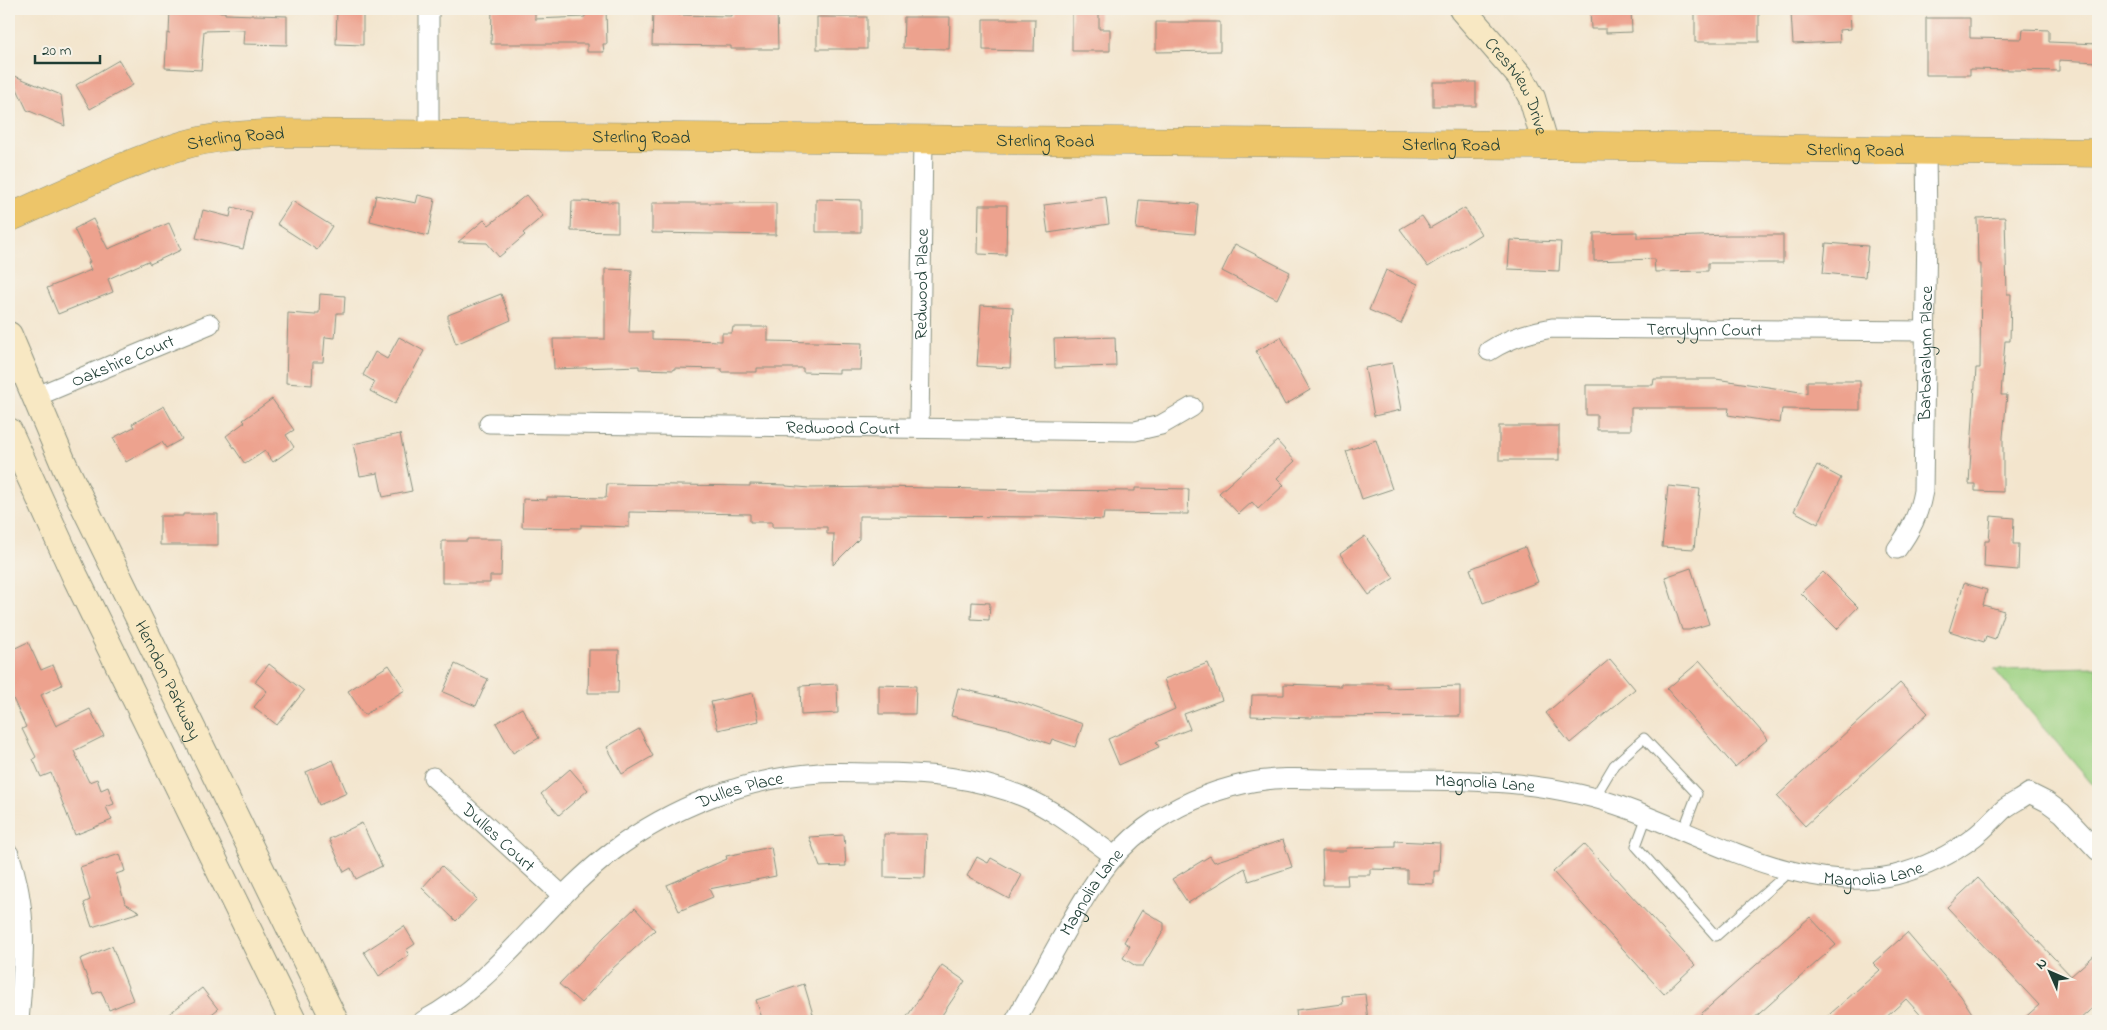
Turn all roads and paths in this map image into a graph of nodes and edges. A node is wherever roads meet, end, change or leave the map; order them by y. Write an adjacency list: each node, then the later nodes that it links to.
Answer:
1 (429, 9): 3 (street)
2 (1462, 9): 5 (main road, Crestview Drive)
3 (429, 133): 4 (main road, Sterling Road); 8 (main road, Sterling Road)
4 (923, 139): 5 (main road, Sterling Road); 16 (street, Redwood Place)
5 (1546, 146): 6 (main road, Sterling Road)
6 (1926, 150): 7 (main road, Sterling Road); 10 (street, Barbaralynn Place)
7 (2098, 153)
8 (9, 218)
9 (210, 324): 13 (street, Oakshire Court)
10 (1926, 331): 12 (street, Terrylynn Court); 18 (street, Barbaralynn Place)
11 (9, 334): 13 (main road, Herndon Parkway)
12 (1489, 351)
13 (35, 398): 30 (main road, Herndon Parkway)
14 (1192, 407): 16 (street, Redwood Court)
15 (488, 423): 16 (street, Redwood Court)
16 (919, 428)
17 (9, 431): 29 (main road)
18 (1897, 549)
19 (434, 777): 27 (street, Dulles Court)
20 (1595, 797): 21 (street, Magnolia Lane); 22 (lane); 25 (street, Magnolia Lane)
21 (1648, 816): 22 (street, Magnolia Lane); 26 (lane)
22 (1684, 831): 26 (street, Magnolia Lane)
23 (2098, 851): 26 (street, Magnolia Lane)
24 (9, 854): 28 (street)
25 (1114, 856): 27 (street, Dulles Place); 32 (street, Magnolia Lane)
26 (1790, 871)
27 (563, 896): 31 (street, Dulles Place)
28 (19, 1021)
29 (293, 1021)
30 (335, 1021)
31 (423, 1021)
32 (1015, 1021)

